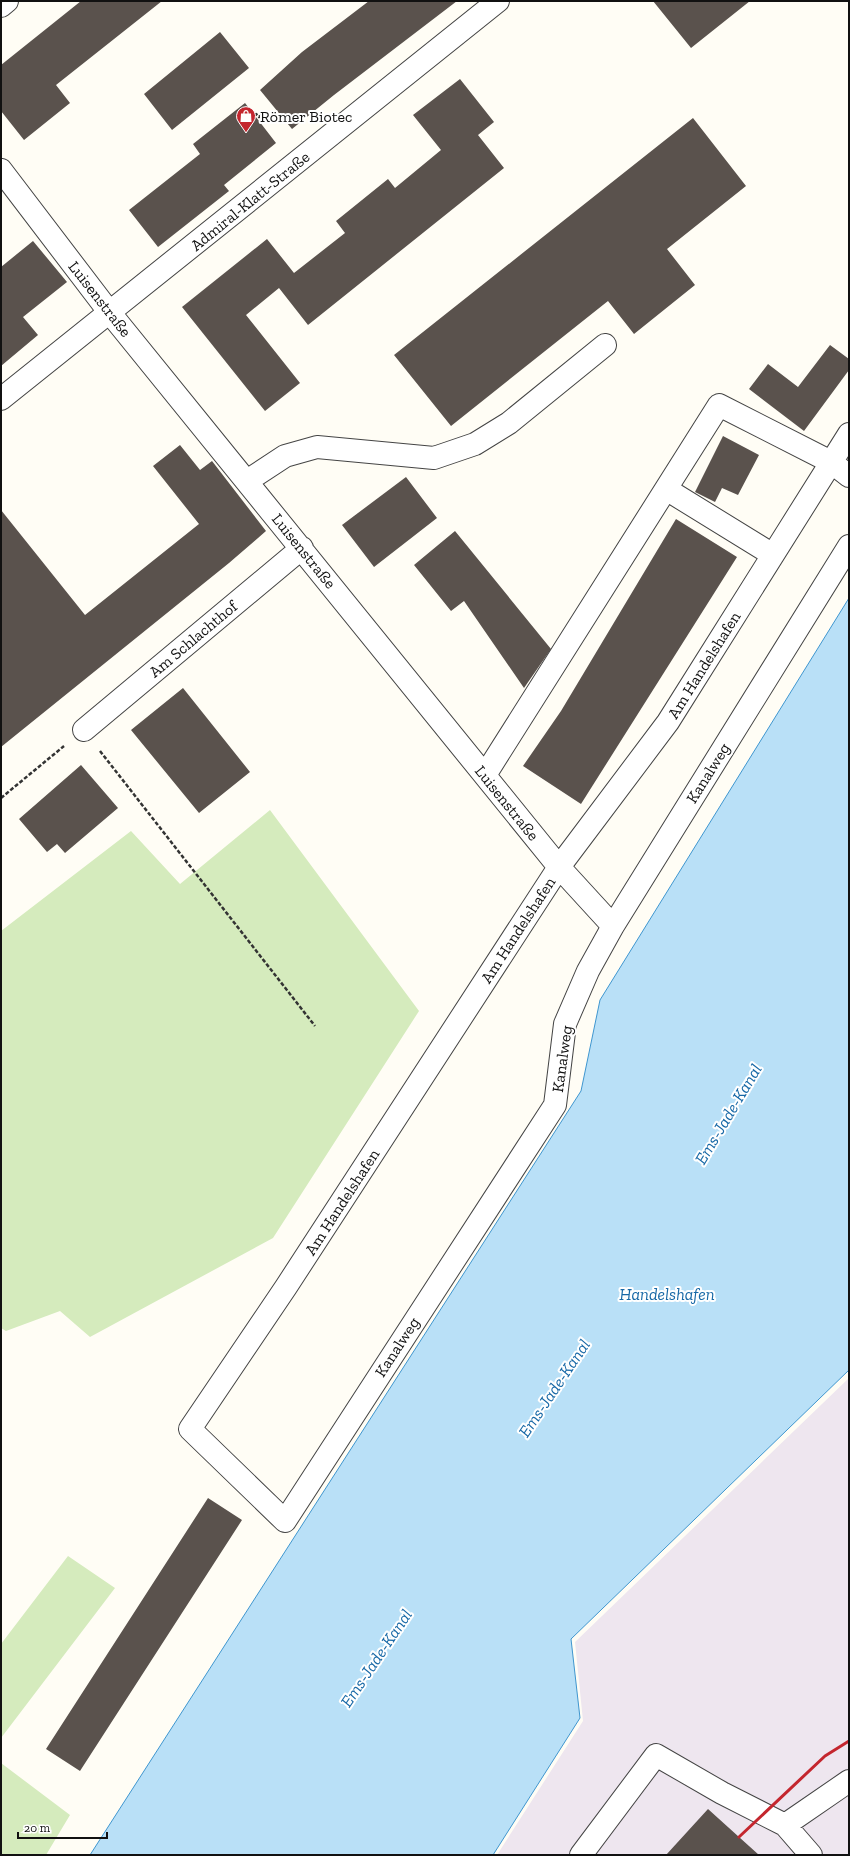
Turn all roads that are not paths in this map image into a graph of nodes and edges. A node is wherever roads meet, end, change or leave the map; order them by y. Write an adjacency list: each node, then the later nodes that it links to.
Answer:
1 (7, 1): 3 (street)
2 (498, 1): 5 (street, Admiral-Klatt-Straße)
3 (1, 6)
4 (1, 170): 5 (street, Luisenstraße)
5 (110, 313): 7 (street, Admiral-Klatt-Straße); 11 (street, Luisenstraße)
6 (605, 345): 11 (street)
7 (1, 399)
8 (849, 434): 9 (street, Am Handelshafen)
9 (831, 462): 10 (street); 12 (street); 15 (street, Am Handelshafen)
10 (849, 476)
11 (247, 481): 14 (street, Luisenstraße)
12 (666, 489): 15 (street); 17 (street)
13 (849, 546): 19 (street, Kanalweg)
14 (302, 548): 16 (street, Am Schlachthof); 17 (street, Luisenstraße)
15 (773, 555): 18 (street, Am Handelshafen)
16 (84, 730)
17 (485, 775): 18 (street, Luisenstraße)
18 (559, 867): 19 (street, Luisenstraße); 20 (street, Am Handelshafen)
19 (613, 926): 20 (street, Kanalweg)
20 (285, 1521)
21 (849, 1781): 22 (street)
22 (785, 1825): 23 (street); 24 (street)
23 (581, 1855)
24 (811, 1855)

